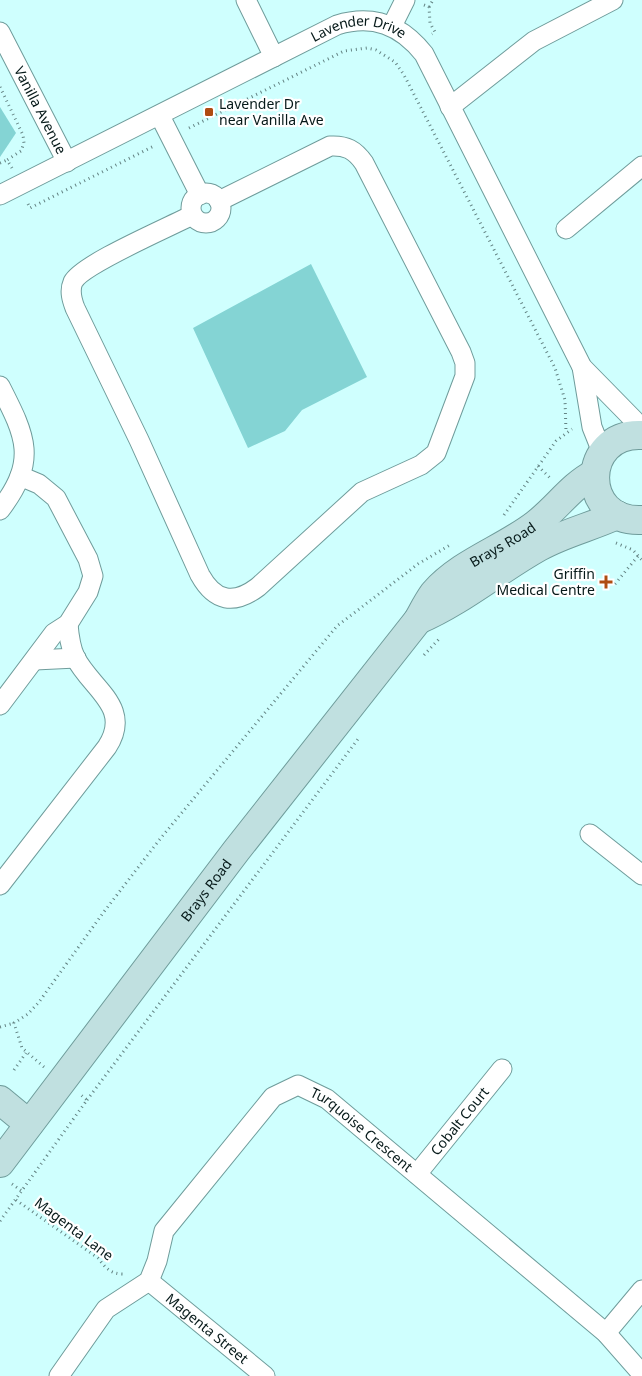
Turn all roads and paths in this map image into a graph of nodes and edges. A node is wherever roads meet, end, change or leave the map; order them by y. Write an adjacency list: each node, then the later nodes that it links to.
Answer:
1 (246, 0): 10 (street)
2 (433, 0): 5 (path)
3 (613, 0): 13 (street)
4 (414, 2): 5 (path); 6 (street)
5 (429, 7): 8 (path)
6 (392, 26): 10 (street, Lavender Drive); 13 (street, Lavender Drive)
7 (0, 32): 18 (street, Vanilla Avenue)
8 (430, 35)
9 (402, 56): 11 (path)
10 (274, 57): 14 (street, Lavender Drive)
11 (396, 62): 15 (path); 31 (path)
12 (0, 87): 17 (path)
13 (450, 107): 28 (street, Lavender Drive)
14 (160, 116): 18 (street, Lavender Drive); 23 (street)
15 (183, 131)
16 (157, 144): 24 (path)
17 (7, 160): 19 (path); 21 (path)
18 (67, 162): 22 (street, Lavender Drive)
19 (0, 163)
20 (642, 166): 27 (street)
21 (13, 171)
22 (0, 195)
23 (200, 195): 25 (street); 26 (street)
24 (26, 199)
25 (219, 201): 26 (street); 26 (street)
26 (192, 215)
27 (566, 229)
28 (582, 367): 32 (street, Lavender Drive); 33 (street, Lavender Drive)
29 (0, 386): 34 (street)
30 (581, 426): 31 (path)
31 (566, 432): 36 (path)
32 (641, 435): 33 (main road, Brays Road)
33 (598, 463): 37 (main road); 43 (main road, Brays Road)
34 (20, 476): 35 (street); 44 (street)
35 (0, 510)
36 (498, 520)
37 (633, 523): 43 (main road, Brays Road)
38 (459, 541): 54 (path)
39 (609, 542): 40 (path)
40 (638, 556): 41 (path); 42 (path)
41 (642, 560)
42 (615, 584)
43 (418, 620): 63 (main road, Brays Road)
44 (68, 624): 46 (street); 47 (street)
45 (446, 633): 48 (path)
46 (76, 658): 47 (street); 53 (street)
47 (35, 660): 49 (street)
48 (420, 660)
49 (0, 705)
50 (358, 738): 62 (path)
51 (590, 834): 52 (street)
52 (642, 875)
53 (0, 885)
54 (14, 1023): 55 (path); 56 (path)
55 (0, 1027)
56 (26, 1053): 57 (path); 59 (path)
57 (36, 1061)
58 (502, 1069): 65 (street, Cobalt Court)
59 (14, 1070)
60 (80, 1094): 62 (path)
61 (0, 1100): 63 (main road)
62 (87, 1100): 66 (path)
63 (29, 1124): 64 (main road, Brays Road)
64 (6, 1174): 66 (path)
65 (416, 1174): 69 (street, Turquoise Crescent); 71 (street, Turquoise Crescent)
66 (22, 1191): 67 (path)
67 (16, 1200): 68 (path); 69 (path, Magenta Lane)
68 (0, 1221)
69 (149, 1281): 73 (street); 74 (street, Magenta Street)
70 (642, 1290): 71 (street)
71 (606, 1333): 72 (street, Turquoise Crescent)
72 (642, 1374)
73 (60, 1376)
74 (265, 1376)

